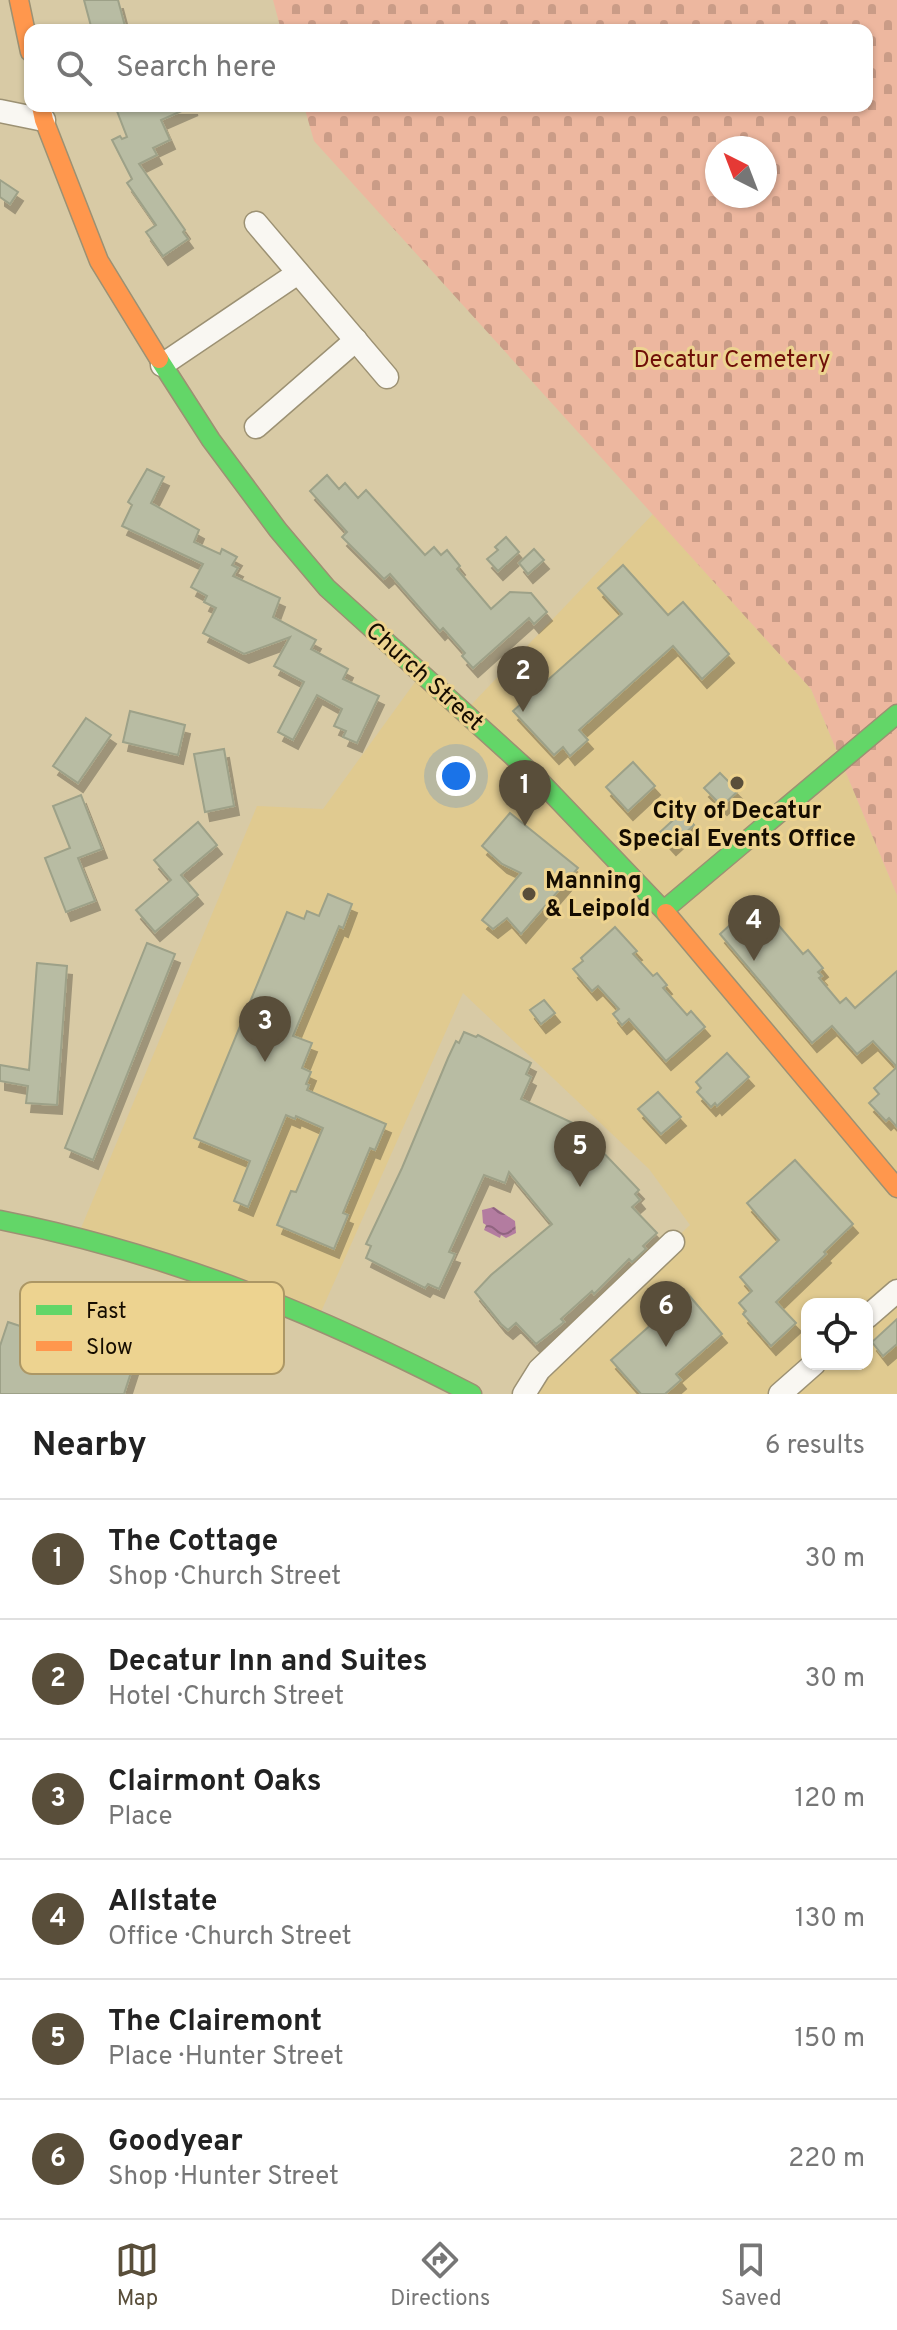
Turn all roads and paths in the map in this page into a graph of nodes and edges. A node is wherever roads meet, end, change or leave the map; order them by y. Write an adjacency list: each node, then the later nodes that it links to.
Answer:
1 (19, 0): 2 (main road)
2 (24, 24)
3 (0, 111): 4 (street)
4 (43, 113): 8 (main road, Church Street)
5 (256, 223): 6 (street)
6 (298, 273): 7 (street); 8 (street)
7 (356, 340): 9 (street); 10 (street)
8 (162, 365): 12 (main road, Church Street)
9 (387, 377)
10 (256, 427)
11 (897, 714): 12 (main road)
12 (664, 910): 13 (main road, Church Street)
13 (897, 1188)
14 (0, 1220): 16 (main road)
15 (673, 1242): 22 (street)
16 (222, 1282)
17 (897, 1291): 19 (street)
18 (284, 1308): 21 (main road)
19 (873, 1312)
20 (807, 1370): 23 (street)
21 (472, 1394)
22 (524, 1394)
23 (780, 1394)

